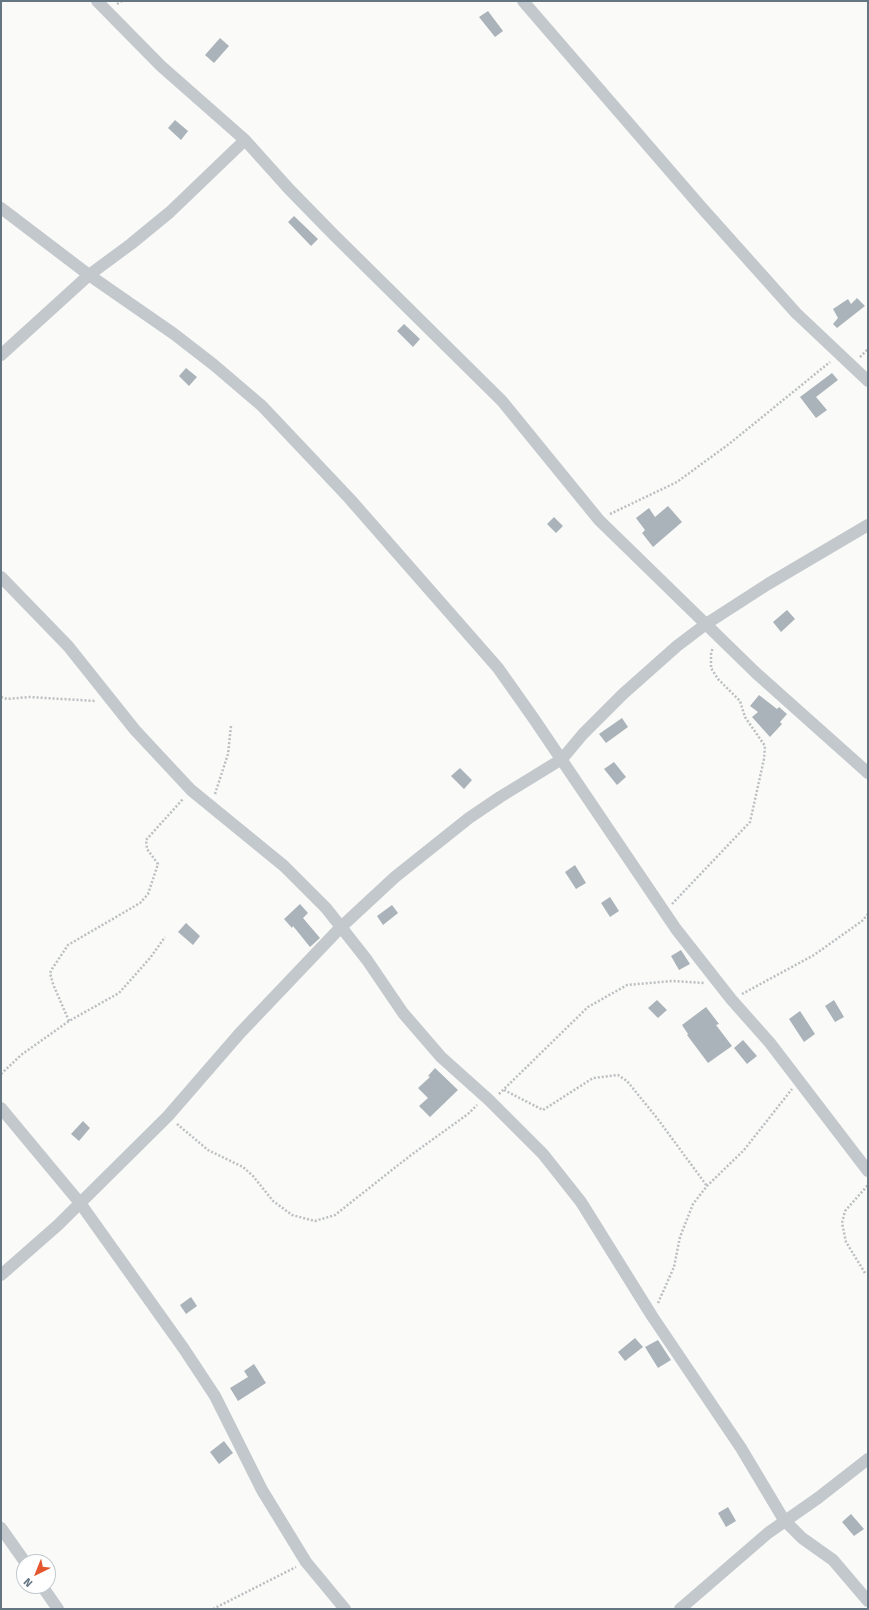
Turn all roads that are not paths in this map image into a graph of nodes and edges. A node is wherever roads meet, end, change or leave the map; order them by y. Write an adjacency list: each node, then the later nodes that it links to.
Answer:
1 (97, 1): 3 (street)
2 (523, 1): 7 (street)
3 (245, 140): 5 (street); 10 (street)
4 (1, 208): 5 (street)
5 (89, 275): 6 (street); 11 (street)
6 (1, 356)
7 (868, 381)
8 (868, 525): 10 (street)
9 (1, 577): 13 (street)
10 (706, 624): 11 (street); 12 (street)
11 (562, 759): 13 (street); 15 (street)
12 (868, 773)
13 (340, 928): 16 (street); 19 (street)
14 (1, 1108): 16 (street)
15 (868, 1171)
16 (80, 1203): 17 (street); 25 (street)
17 (1, 1275)
18 (868, 1459): 19 (street)
19 (784, 1520): 23 (street); 26 (street)
20 (1, 1528): 21 (street)
21 (19, 1554)
22 (48, 1594): 24 (street)
23 (868, 1601)
24 (58, 1609)
25 (345, 1609)
26 (680, 1609)

